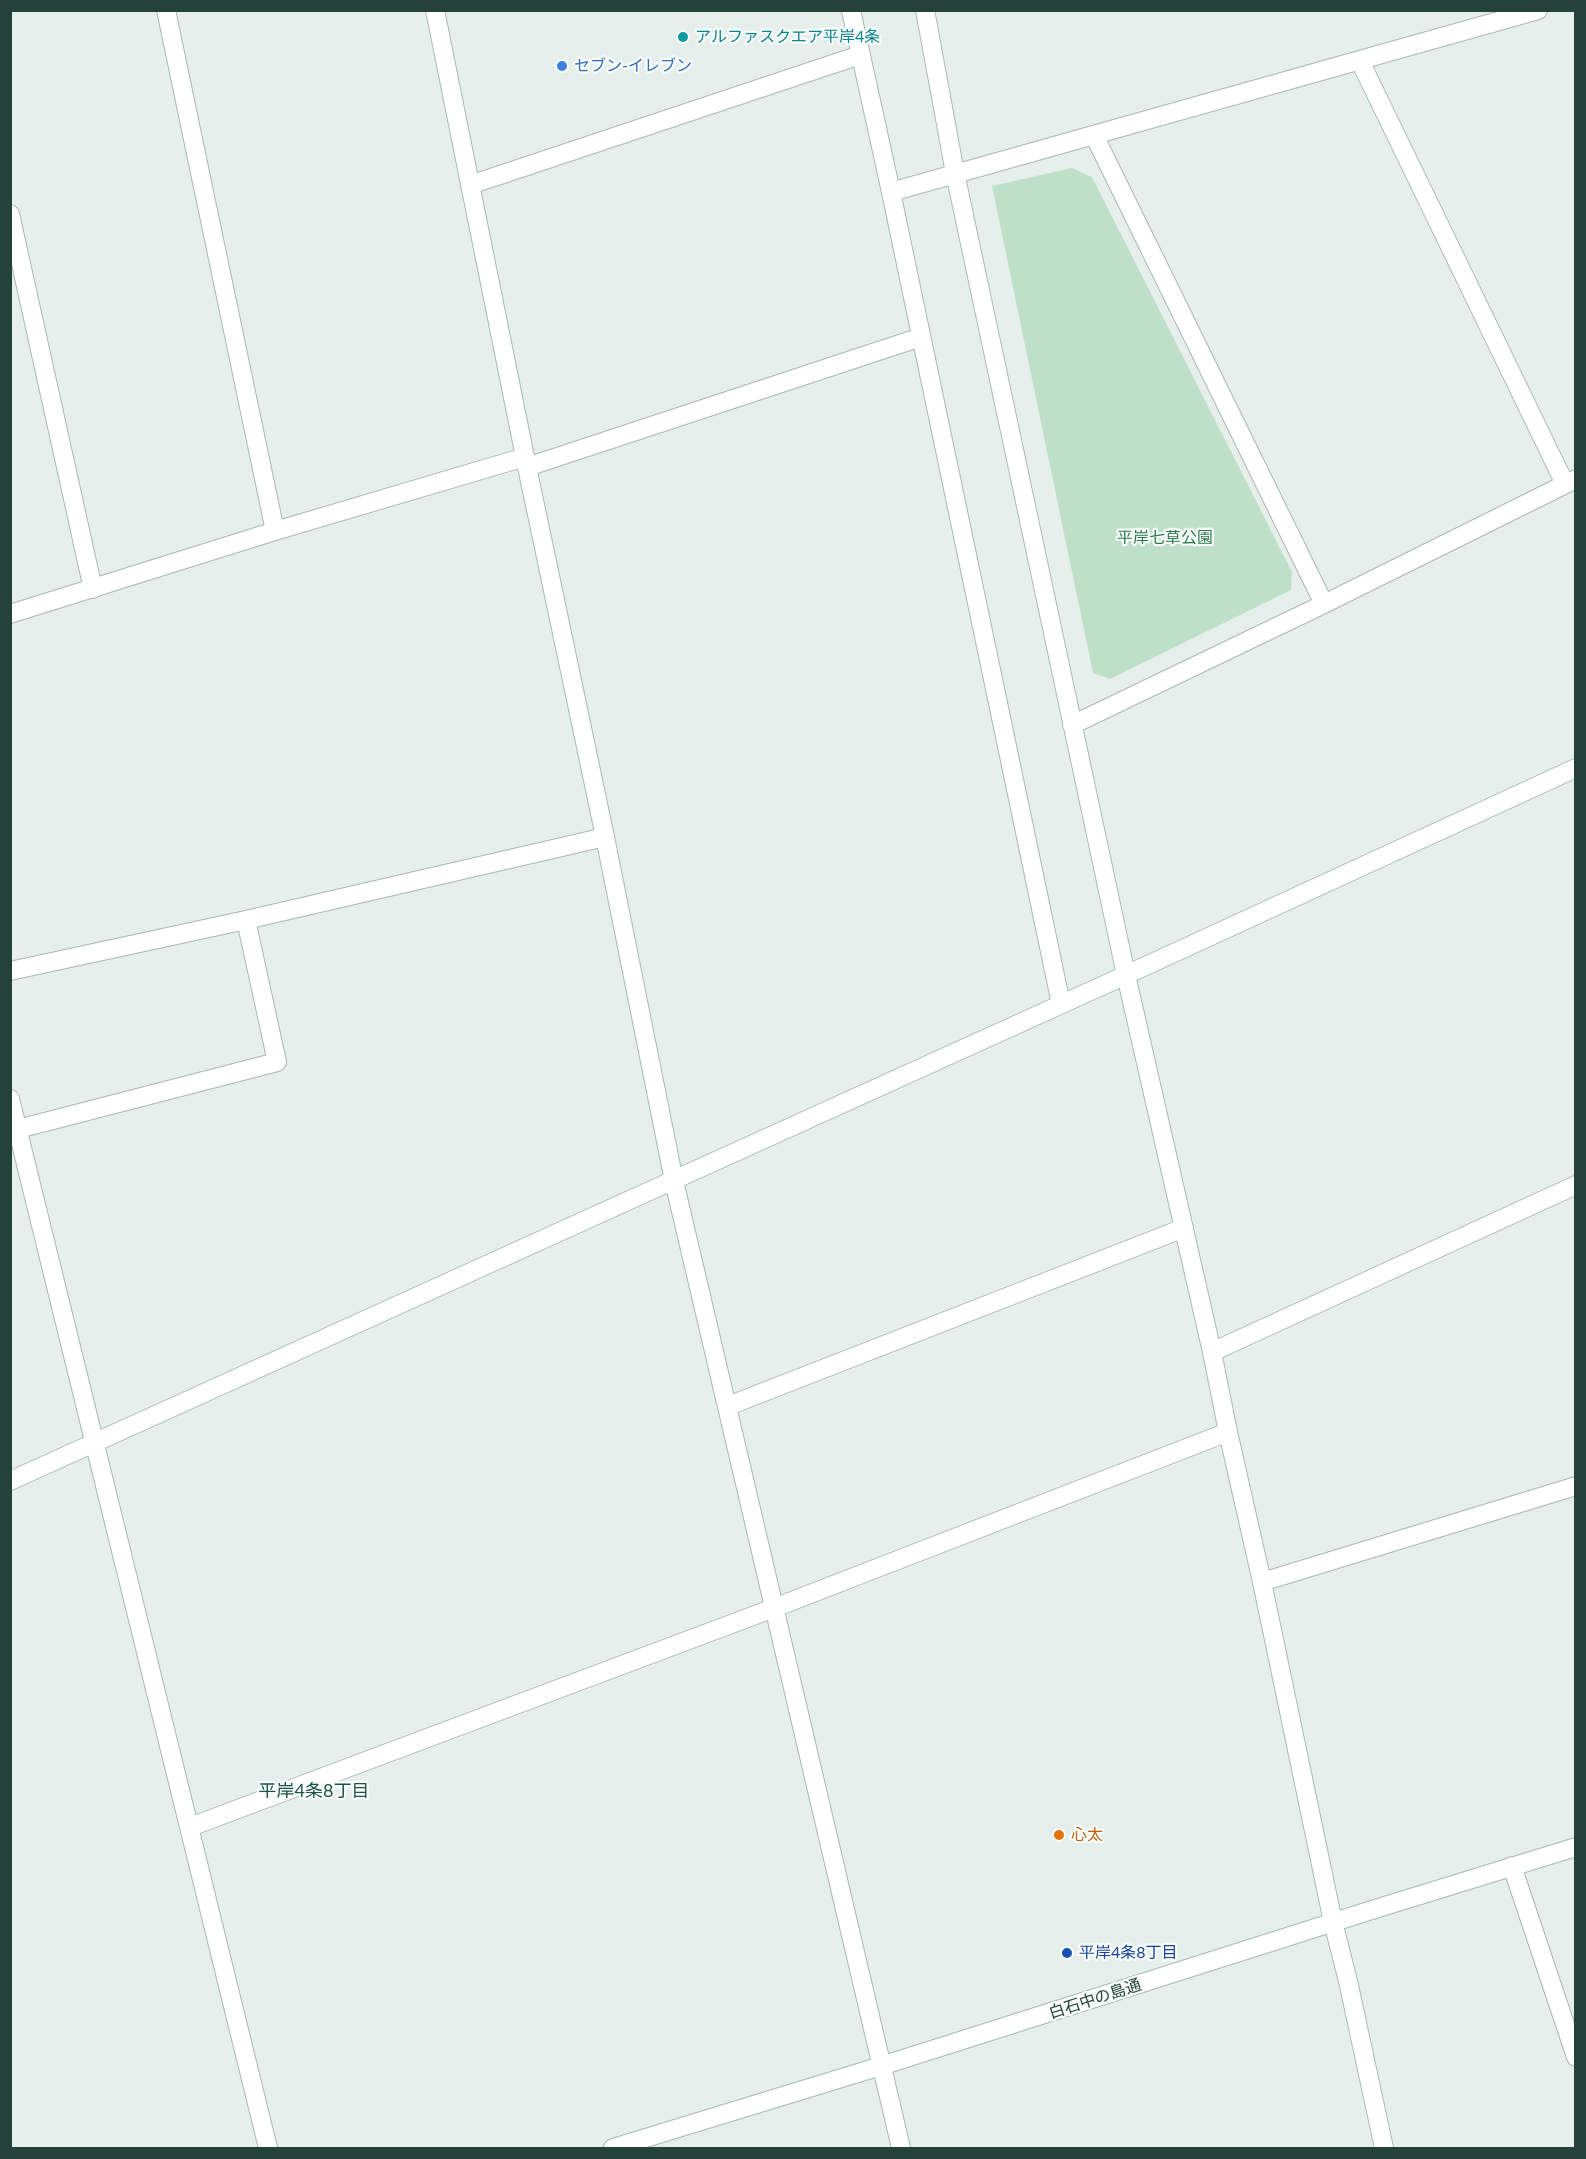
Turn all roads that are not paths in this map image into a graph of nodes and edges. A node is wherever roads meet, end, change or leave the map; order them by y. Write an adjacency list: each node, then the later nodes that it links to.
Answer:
1 (166, 10): 16 (street)
2 (435, 10): 10 (street)
3 (851, 10): 6 (street)
4 (925, 10): 9 (street)
5 (1538, 10): 7 (street)
6 (860, 55): 10 (street); 11 (street)
7 (1360, 61): 8 (street); 15 (street)
8 (1094, 135): 9 (street); 18 (street)
9 (955, 173): 11 (street); 20 (street)
10 (470, 185): 14 (street)
11 (891, 192): 13 (street)
12 (10, 214): 17 (street)
13 (921, 337): 14 (street); 26 (street)
14 (526, 462): 16 (street); 22 (street)
15 (1570, 482): 18 (street)
16 (275, 531): 17 (street)
17 (93, 590): 19 (street)
18 (1324, 604): 20 (street)
19 (10, 614)
20 (1072, 725): 25 (street)
21 (1575, 768): 25 (street)
22 (605, 837): 23 (street); 29 (street)
23 (246, 920): 24 (street); 28 (street)
24 (10, 971)
25 (1126, 975): 26 (street); 31 (street)
26 (1060, 1004): 29 (street)
27 (10, 1099): 28 (street)
28 (18, 1129): 35 (street)
29 (674, 1181): 33 (street); 35 (street)
30 (1575, 1185): 32 (street)
31 (1184, 1228): 32 (street); 33 (street)
32 (1212, 1352): 34 (street)
33 (728, 1406): 39 (street)
34 (1228, 1432): 38 (street); 39 (street)
35 (94, 1443): 36 (street); 40 (street)
36 (10, 1481)
37 (1575, 1486): 38 (street)
38 (1262, 1582): 43 (street)
39 (774, 1608): 40 (street); 45 (street)
40 (190, 1827): 46 (street)
41 (1575, 1847): 42 (street, 白石中の島通)
42 (1512, 1866): 43 (street, 白石中の島通); 44 (street)
43 (1334, 1922): 45 (street, 白石中の島通); 49 (street)
44 (1575, 2057)
45 (881, 2066): 47 (street, 白石中の島通); 48 (street)
46 (268, 2148)
47 (613, 2148)
48 (901, 2148)
49 (1384, 2148)

